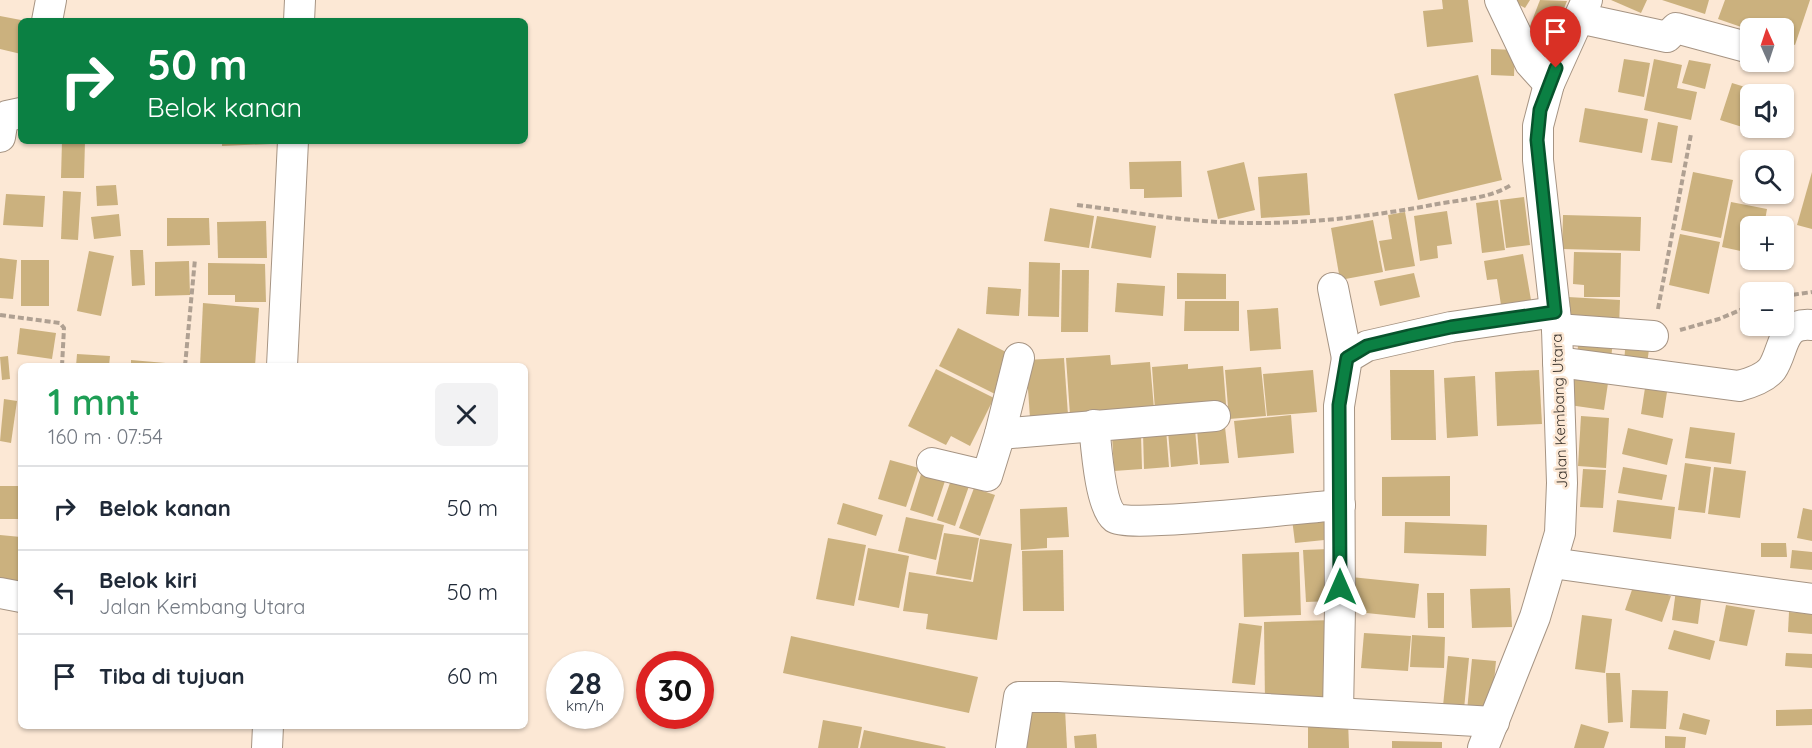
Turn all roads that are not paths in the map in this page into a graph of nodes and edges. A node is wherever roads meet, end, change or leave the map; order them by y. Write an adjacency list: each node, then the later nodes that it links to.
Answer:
1 (51, 0): 5 (street)
2 (300, 0): 6 (street)
3 (1500, 0): 8 (street)
4 (1583, 9): 7 (street); 8 (street, Jalan Kembang Utara)
5 (48, 18)
6 (299, 18)
7 (1740, 45)
8 (1549, 84): 13 (street, Jalan Kembang Utara)
9 (18, 113): 10 (street)
10 (0, 137)
11 (293, 144): 19 (street)
12 (1333, 288): 17 (street)
13 (1556, 320): 15 (street); 17 (street); 18 (street, Jalan Kembang Utara)
14 (1812, 325): 18 (street)
15 (1653, 336)
16 (1019, 358): 22 (street)
17 (1347, 358): 24 (street)
18 (1558, 362): 25 (street, Jalan Kembang Utara)
19 (282, 363)
20 (1215, 416): 21 (street)
21 (1094, 425): 22 (street); 24 (street)
22 (1000, 434): 23 (street)
23 (932, 463)
24 (1340, 505): 29 (street)
25 (1552, 563): 28 (street); 31 (street, Jalan Kembang Utara)
26 (0, 593): 27 (street)
27 (18, 596)
28 (1812, 600)
29 (1338, 712): 31 (street); 33 (street)
30 (268, 729): 32 (street)
31 (1488, 735)
32 (267, 748)
33 (1011, 748)

